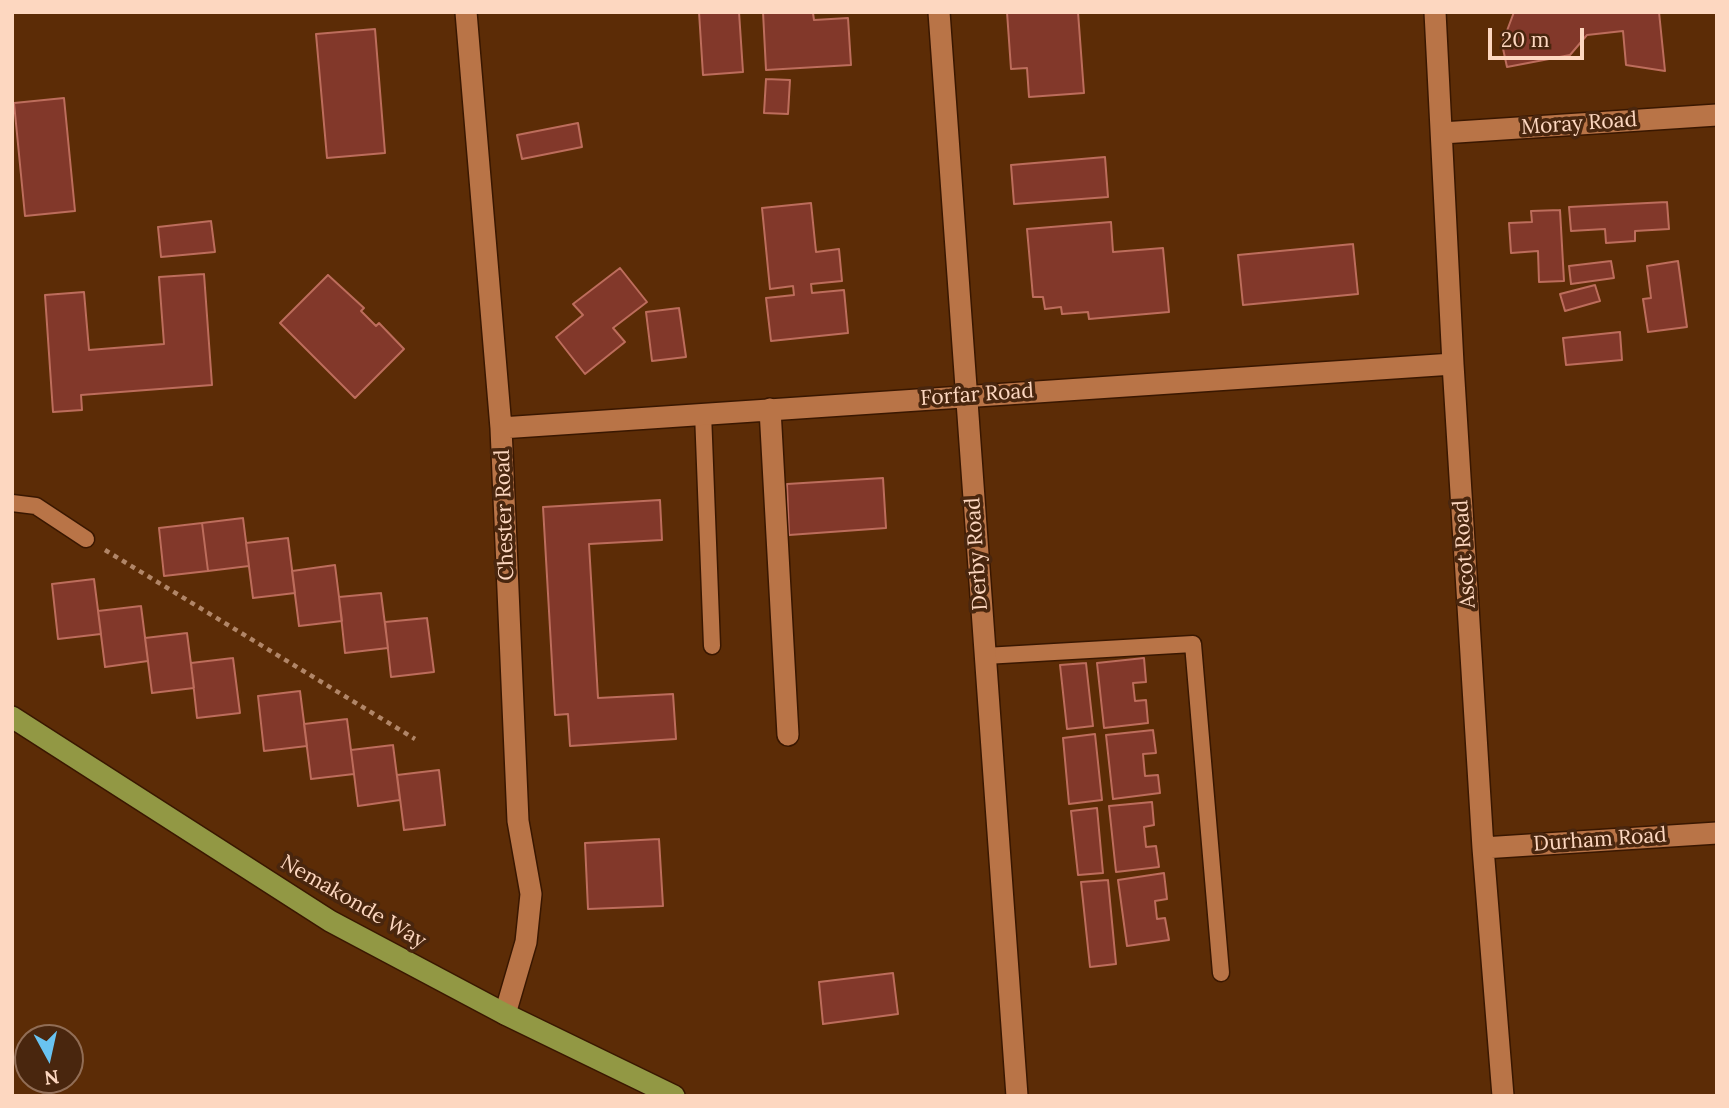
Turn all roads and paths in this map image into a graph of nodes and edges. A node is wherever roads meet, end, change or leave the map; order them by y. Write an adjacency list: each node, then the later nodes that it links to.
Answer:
1 (466, 12): 10 (street, Chester Road)
2 (939, 12): 7 (street, Derby Road)
3 (1435, 12): 5 (street, Ascot Road)
4 (1717, 115): 5 (street, Moray Road)
5 (1442, 133): 6 (street, Ascot Road)
6 (1453, 364): 7 (street, Forfar Road); 19 (street, Ascot Road)
7 (966, 396): 8 (street, Forfar Road); 14 (street, Derby Road)
8 (770, 409): 9 (street, Forfar Road); 16 (street)
9 (703, 413): 10 (street, Forfar Road); 13 (lane)
10 (501, 428): 21 (street, Chester Road)
11 (12, 503): 12 (lane)
12 (86, 539): 17 (path)
13 (712, 646)
14 (985, 656): 20 (lane); 23 (street, Derby Road)
15 (16, 717): 21 (highway, Nemakonde Way)
16 (788, 736)
17 (415, 738)
18 (1717, 833): 19 (street, Durham Road)
19 (1483, 848): 24 (street, Ascot Road)
20 (1221, 973)
21 (505, 1014): 22 (highway, Nemakonde Way)
22 (674, 1096)
23 (1017, 1096)
24 (1503, 1096)

